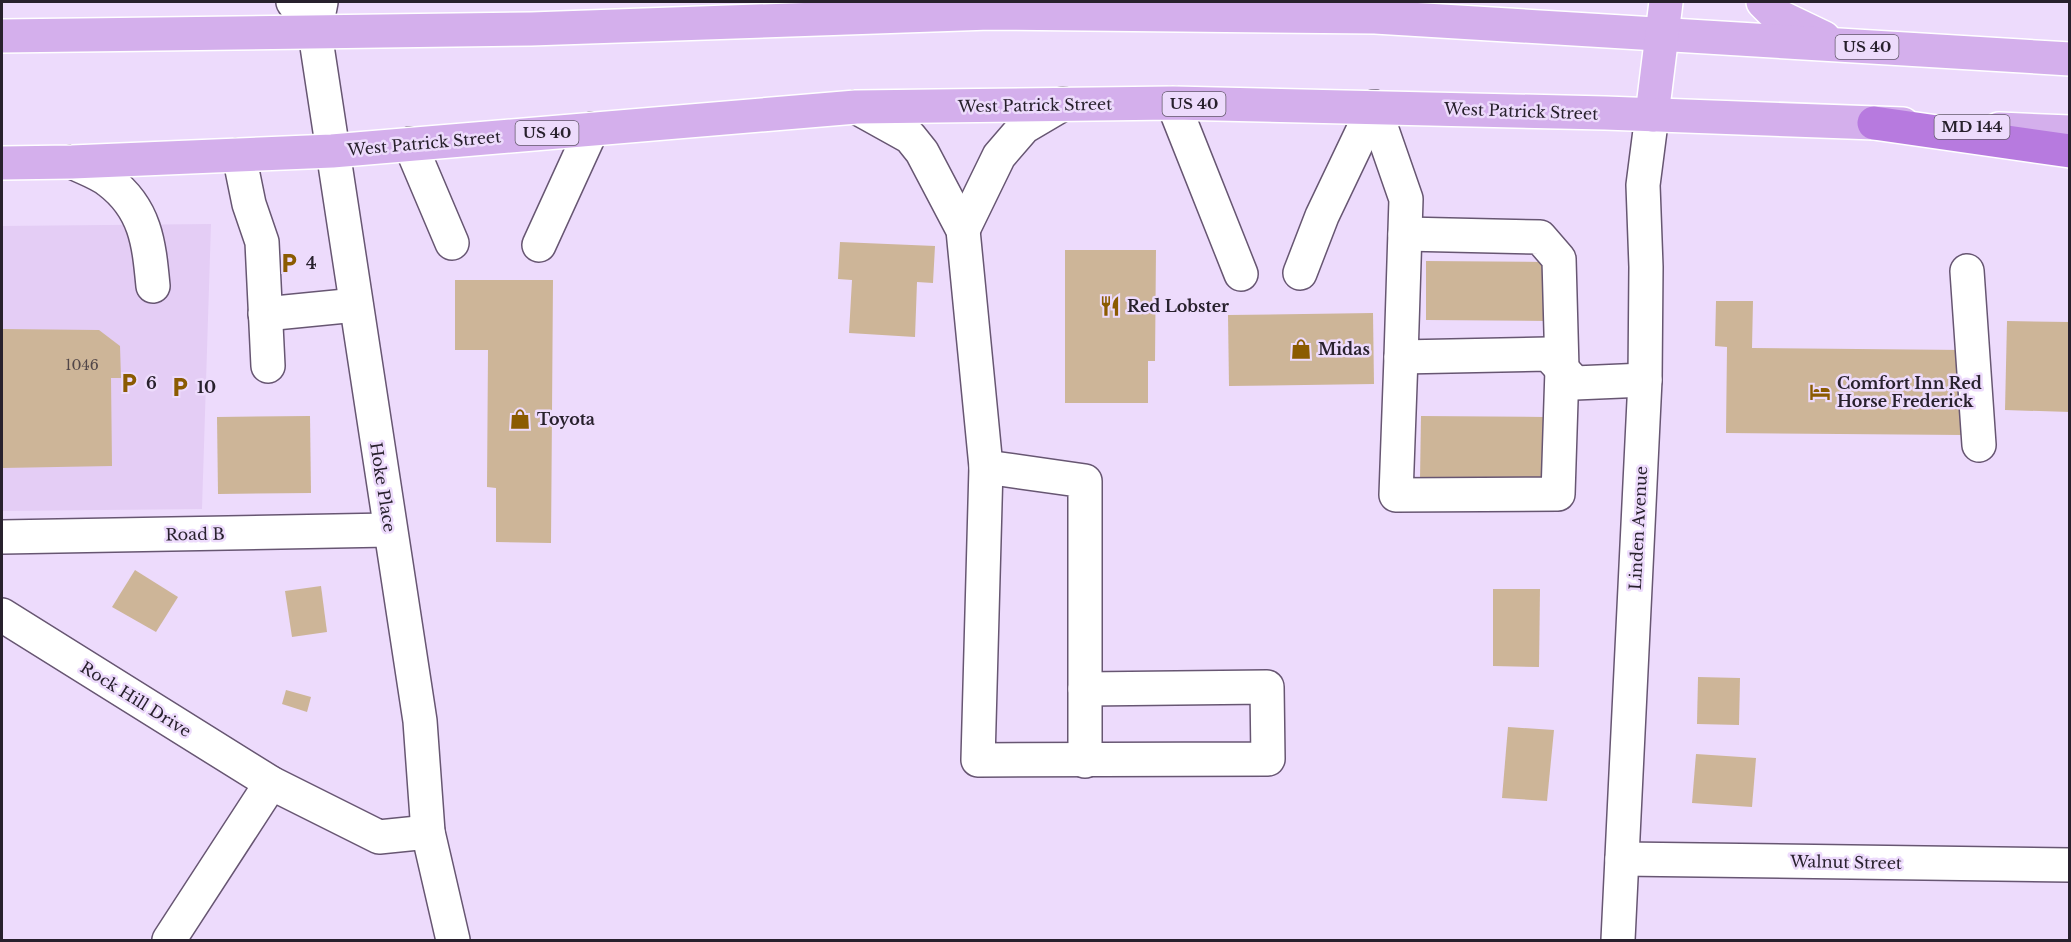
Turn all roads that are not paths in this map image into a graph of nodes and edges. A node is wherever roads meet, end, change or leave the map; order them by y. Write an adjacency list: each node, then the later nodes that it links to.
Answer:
1 (293, 2): 5 (street)
2 (1532, 2): 7 (main road)
3 (1763, 2): 9 (main road)
4 (1269, 9): 5 (main road, US 40); 7 (main road, US 40)
5 (318, 17): 8 (main road, US 40); 20 (street, Hoke Place)
6 (1665, 17): 7 (main road, US 40); 9 (main road, US 40); 15 (main road)
7 (1470, 22)
8 (2, 36)
9 (1840, 45): 10 (main road, US 40)
10 (2070, 59)
11 (1173, 103): 12 (main road, West Patrick Street / US 40); 14 (main road, West Patrick Street / US 40); 31 (street)
12 (1063, 104): 13 (main road, West Patrick Street / US 40); 25 (street)
13 (856, 107): 17 (main road, West Patrick Street / US 40); 25 (street)
14 (1374, 107): 15 (main road, West Patrick Street / US 40); 26 (street); 30 (street)
15 (1652, 115): 16 (main road, West Patrick Street / US 40); 36 (street, Linden Avenue)
16 (1874, 123): 18 (main road, West Patrick Street / MD 144); 21 (highway, US 40)
17 (592, 129): 19 (main road, West Patrick Street / US 40); 28 (street)
18 (2070, 132)
19 (410, 144): 20 (main road, West Patrick Street / US 40); 27 (street)
20 (333, 151): 22 (main road, West Patrick Street / US 40); 33 (street, Hoke Place)
21 (2070, 151)
22 (239, 155): 23 (main road, West Patrick Street / US 40); 34 (street)
23 (72, 162): 24 (main road, West Patrick Street / US 40); 32 (street)
24 (2, 163)
25 (963, 230): 40 (street)
26 (1405, 234): 35 (street); 38 (street)
27 (452, 243)
28 (539, 245)
29 (1967, 271): 39 (street)
30 (1300, 273)
31 (1241, 274)
32 (153, 286)
33 (356, 305): 34 (street); 41 (street, Hoke Place)
34 (265, 314): 37 (street)
35 (1401, 357): 38 (street); 38 (street)
36 (1653, 364): 38 (street); 48 (street, Linden Avenue)
37 (268, 366)
38 (1562, 369)
39 (1979, 445)
40 (986, 467): 44 (street); 45 (street)
41 (389, 530): 42 (street, Road B); 47 (street, Hoke Place)
42 (2, 537)
43 (2, 615): 46 (street, Rock Hill Drive)
44 (1085, 689): 45 (street); 45 (street)
45 (1085, 761)
46 (271, 783): 47 (street, Rock Hill Drive); 50 (street)
47 (428, 832): 51 (street, Hoke Place)
48 (1622, 859): 49 (street, Walnut Street); 52 (street, Linden Avenue)
49 (2070, 865)
50 (169, 940)
51 (453, 940)
52 (1618, 940)

